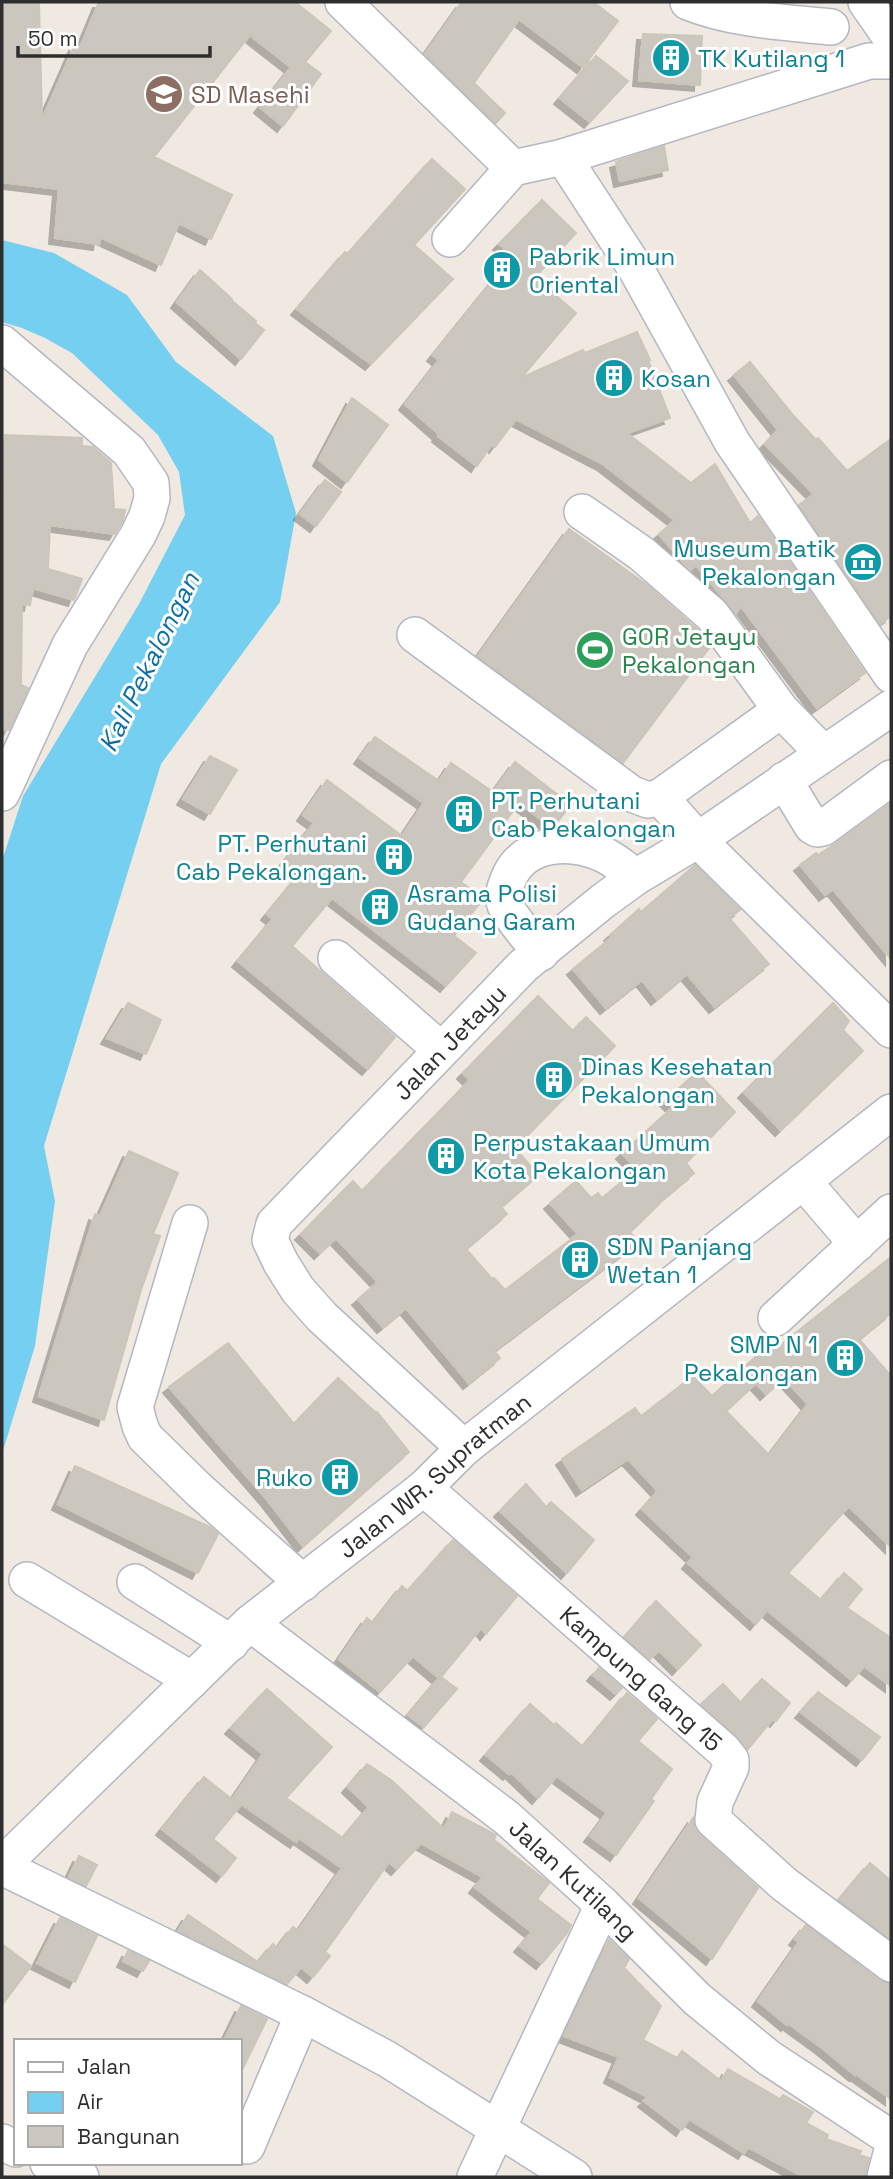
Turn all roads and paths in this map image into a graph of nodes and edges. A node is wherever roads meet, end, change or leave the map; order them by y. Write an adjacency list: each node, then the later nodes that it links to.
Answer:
1 (343, 2): 8 (street)
2 (688, 2): 5 (street)
3 (802, 2): 5 (street)
4 (866, 2): 6 (street)
5 (831, 27): 6 (street)
6 (884, 54): 7 (street)
7 (563, 157): 8 (street); 13 (street)
8 (513, 168): 9 (street)
9 (450, 239)
10 (2, 342): 19 (street)
11 (582, 512): 15 (street)
12 (415, 635): 20 (street)
13 (891, 675)
14 (891, 708): 16 (street, Jalan Jetayu)
15 (781, 710): 16 (street); 20 (street)
16 (823, 753): 18 (street, Jalan Jetayu)
17 (891, 778): 18 (street)
18 (784, 780): 21 (street, Jalan Jetayu)
19 (2, 793)
20 (660, 797): 21 (street)
21 (698, 840): 22 (street, Jalan Jetayu); 25 (street)
22 (636, 877): 23 (street, Jalan Jetayu); 23 (street)
23 (541, 953): 26 (street, Jalan Jetayu)
24 (336, 958): 26 (street)
25 (891, 1030)
26 (441, 1050): 33 (street, Jalan Jetayu)
27 (891, 1112): 28 (street, Jalan WR. Supratman)
28 (803, 1181): 31 (street); 33 (street, Jalan WR. Supratman)
29 (891, 1212): 31 (street)
30 (190, 1223): 37 (street)
31 (857, 1244): 32 (street)
32 (776, 1318)
33 (464, 1448): 34 (street, Jalan WR. Supratman)
34 (424, 1488): 37 (street, Jalan WR. Supratman); 42 (street, Kampung Gang 15)
35 (27, 1580): 39 (street)
36 (135, 1582): 38 (street, Jalan Kutilang)
37 (303, 1583): 38 (street, Jalan WR. Supratman)
38 (241, 1633): 39 (street, Jalan WR. Supratman); 41 (street, Jalan Kutilang)
39 (191, 1681): 40 (street, Jalan WR. Supratman)
40 (2, 1866): 43 (street)
41 (603, 1905): 44 (street); 45 (street, Jalan Kutilang)
42 (891, 1964)
43 (303, 2014): 44 (street); 46 (street)
44 (498, 2130): 50 (street); 51 (street)
45 (891, 2138)
46 (247, 2146)
47 (891, 2154): 52 (street)
48 (53, 2165): 49 (street)
49 (82, 2177)
50 (475, 2177)
51 (574, 2177)
52 (885, 2177)

